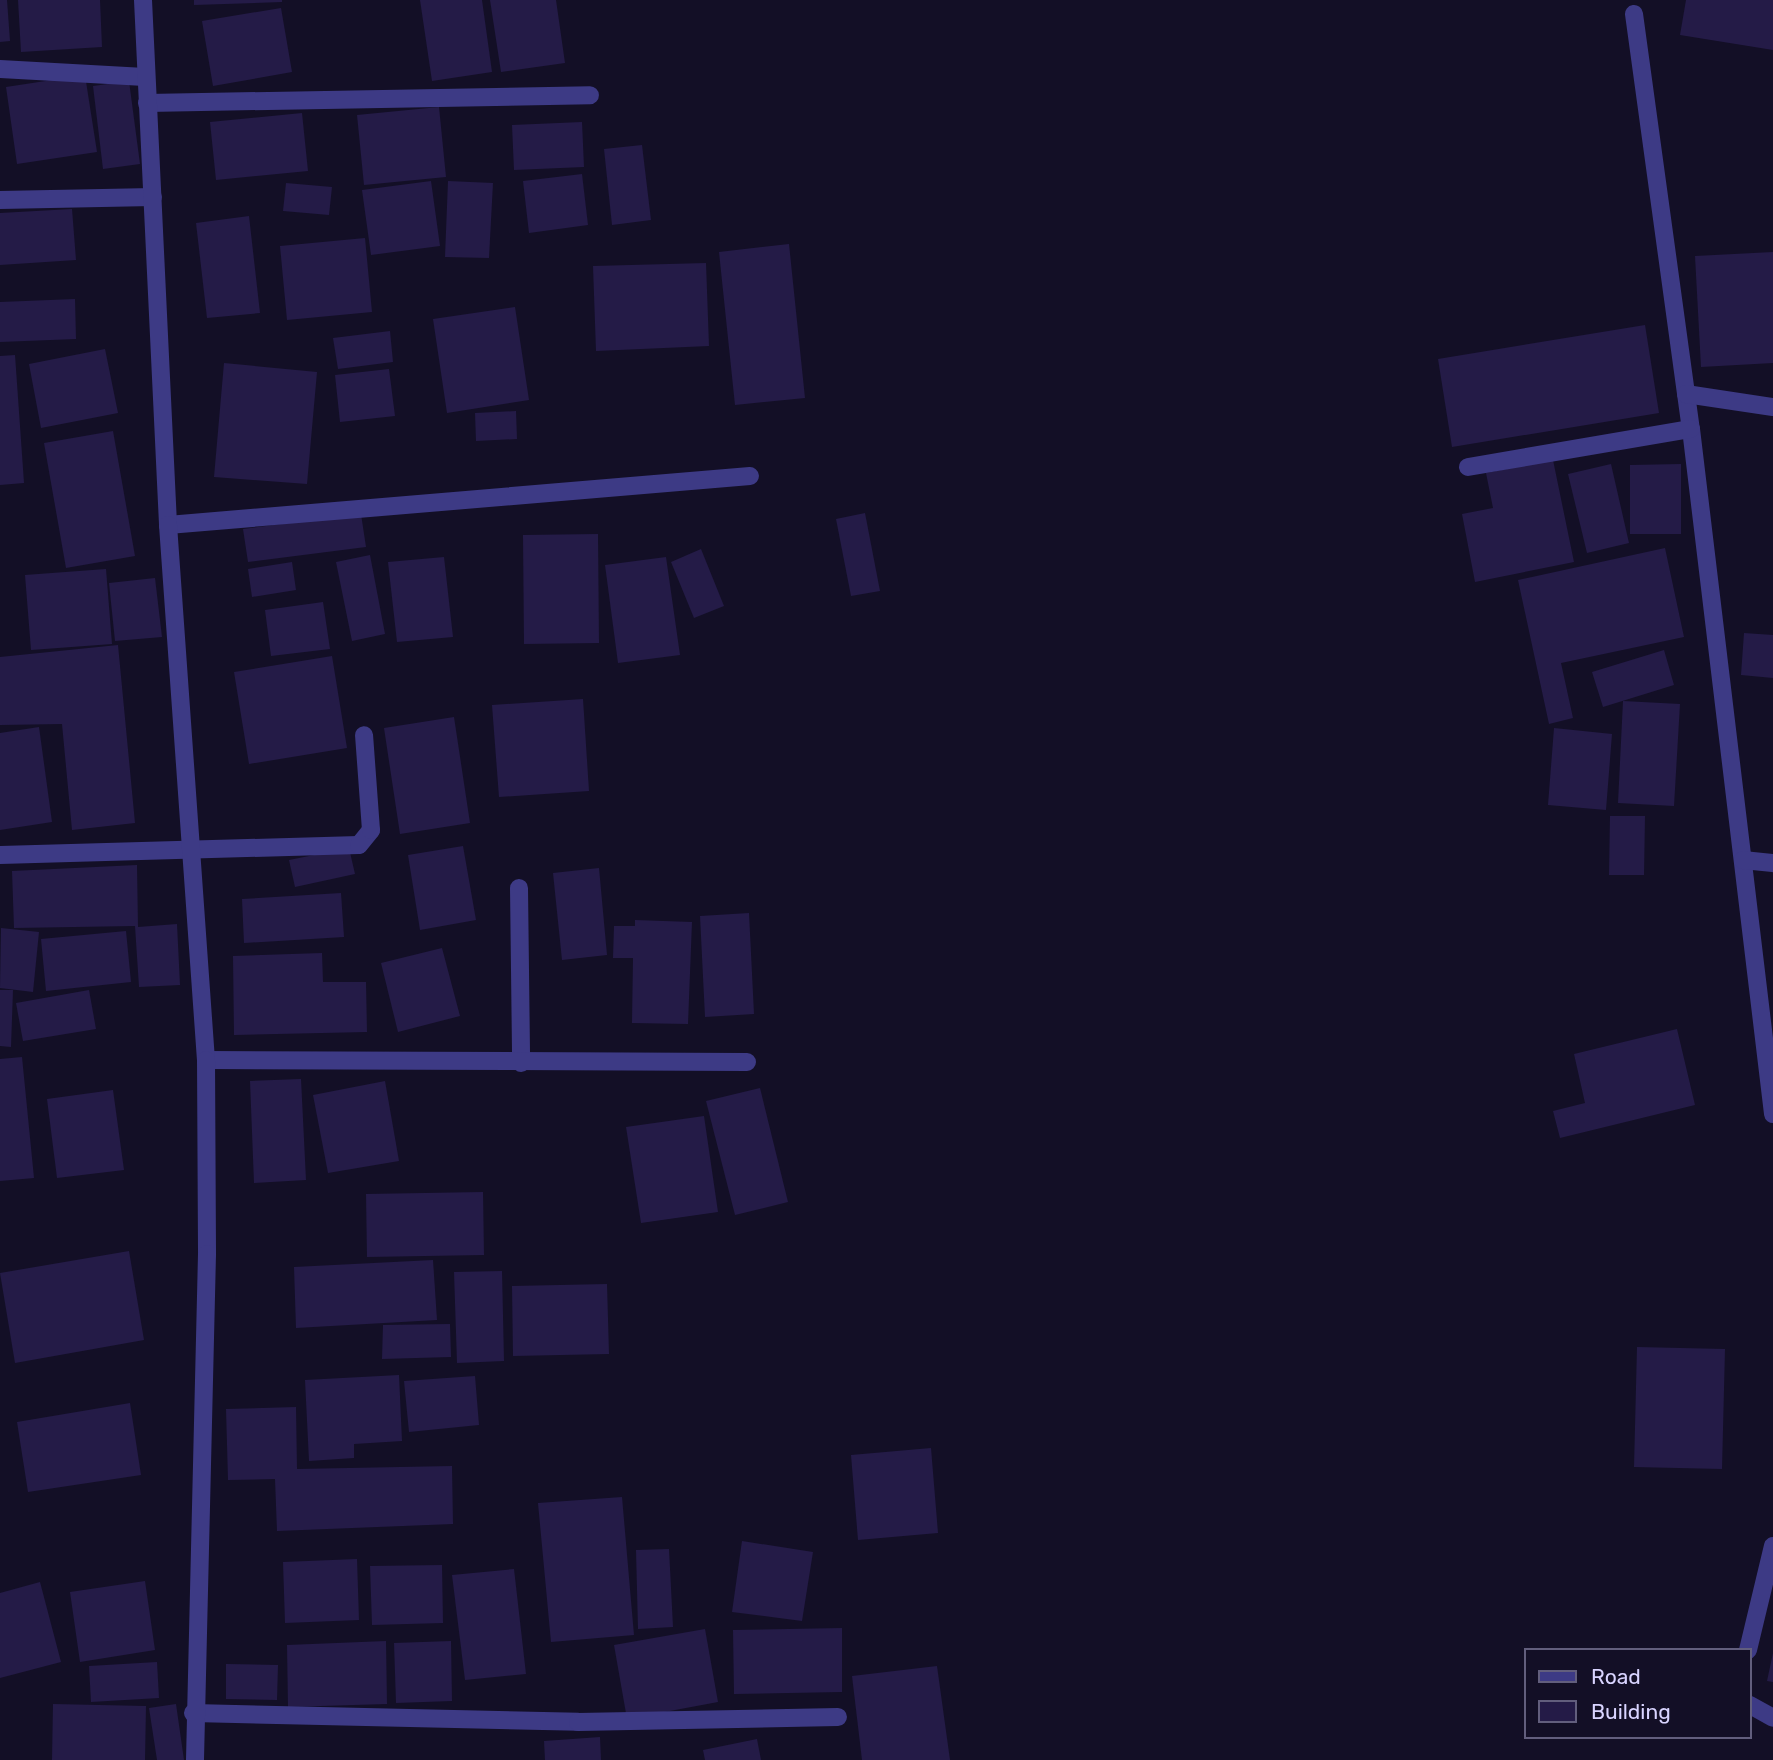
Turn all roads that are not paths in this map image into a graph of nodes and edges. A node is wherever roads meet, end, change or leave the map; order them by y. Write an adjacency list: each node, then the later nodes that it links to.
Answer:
1 (143, 0): 4 (street)
2 (1634, 14): 9 (street)
3 (0, 69): 4 (street)
4 (145, 77): 6 (street)
5 (590, 95): 6 (street)
6 (147, 103): 7 (street)
7 (153, 197): 8 (street); 14 (street)
8 (0, 200)
9 (1686, 394): 10 (street); 11 (street)
10 (1773, 407)
11 (1691, 429): 12 (street); 18 (street)
12 (1468, 467)
13 (750, 476): 14 (street)
14 (168, 525): 16 (street)
15 (364, 735): 16 (street)
16 (193, 851): 17 (street); 21 (street)
17 (0, 855)
18 (1743, 860): 19 (street); 24 (street)
19 (1773, 863)
20 (519, 888): 23 (street)
21 (206, 1060): 23 (street); 28 (street)
22 (747, 1062): 23 (street)
23 (521, 1063)
24 (1773, 1114)
25 (1773, 1546): 26 (street)
26 (1748, 1648)
27 (1752, 1706): 30 (street)
28 (193, 1713): 29 (street); 31 (street)
29 (838, 1717)
30 (1773, 1718)
31 (195, 1760)

